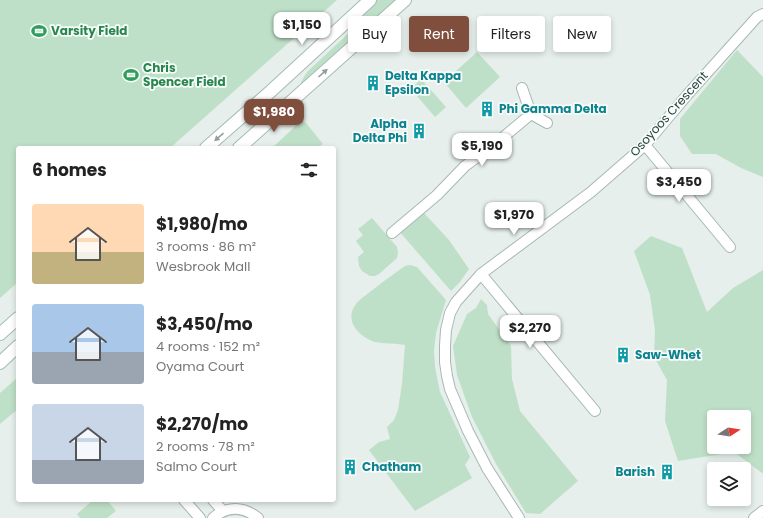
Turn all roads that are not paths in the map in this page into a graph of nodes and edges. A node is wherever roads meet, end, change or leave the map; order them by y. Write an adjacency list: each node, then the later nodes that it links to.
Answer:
1 (370, 0): 8 (main road, one-way to 8)
2 (405, 0): 9 (main road, one-way to 2)
3 (763, 14): 7 (street, Osoyoos Crescent)
4 (522, 88): 5 (street)
5 (531, 114): 6 (street); 10 (street)
6 (547, 123)
7 (645, 145): 11 (street); 12 (street, Osoyoos Crescent)
8 (208, 146)
9 (241, 146)
10 (392, 233)
11 (730, 248)
12 (481, 274): 17 (street); 25 (street, Osoyoos Crescent)
13 (16, 320): 14 (main road)
14 (0, 334)
15 (16, 348): 16 (main road)
16 (0, 363)
17 (595, 410)
18 (186, 502): 22 (street)
19 (216, 502): 20 (street)
20 (223, 511): 23 (street); 24 (street)
21 (763, 511): 26 (street)
22 (200, 518)
23 (213, 518)
24 (258, 518)
25 (519, 518)
26 (754, 518)

